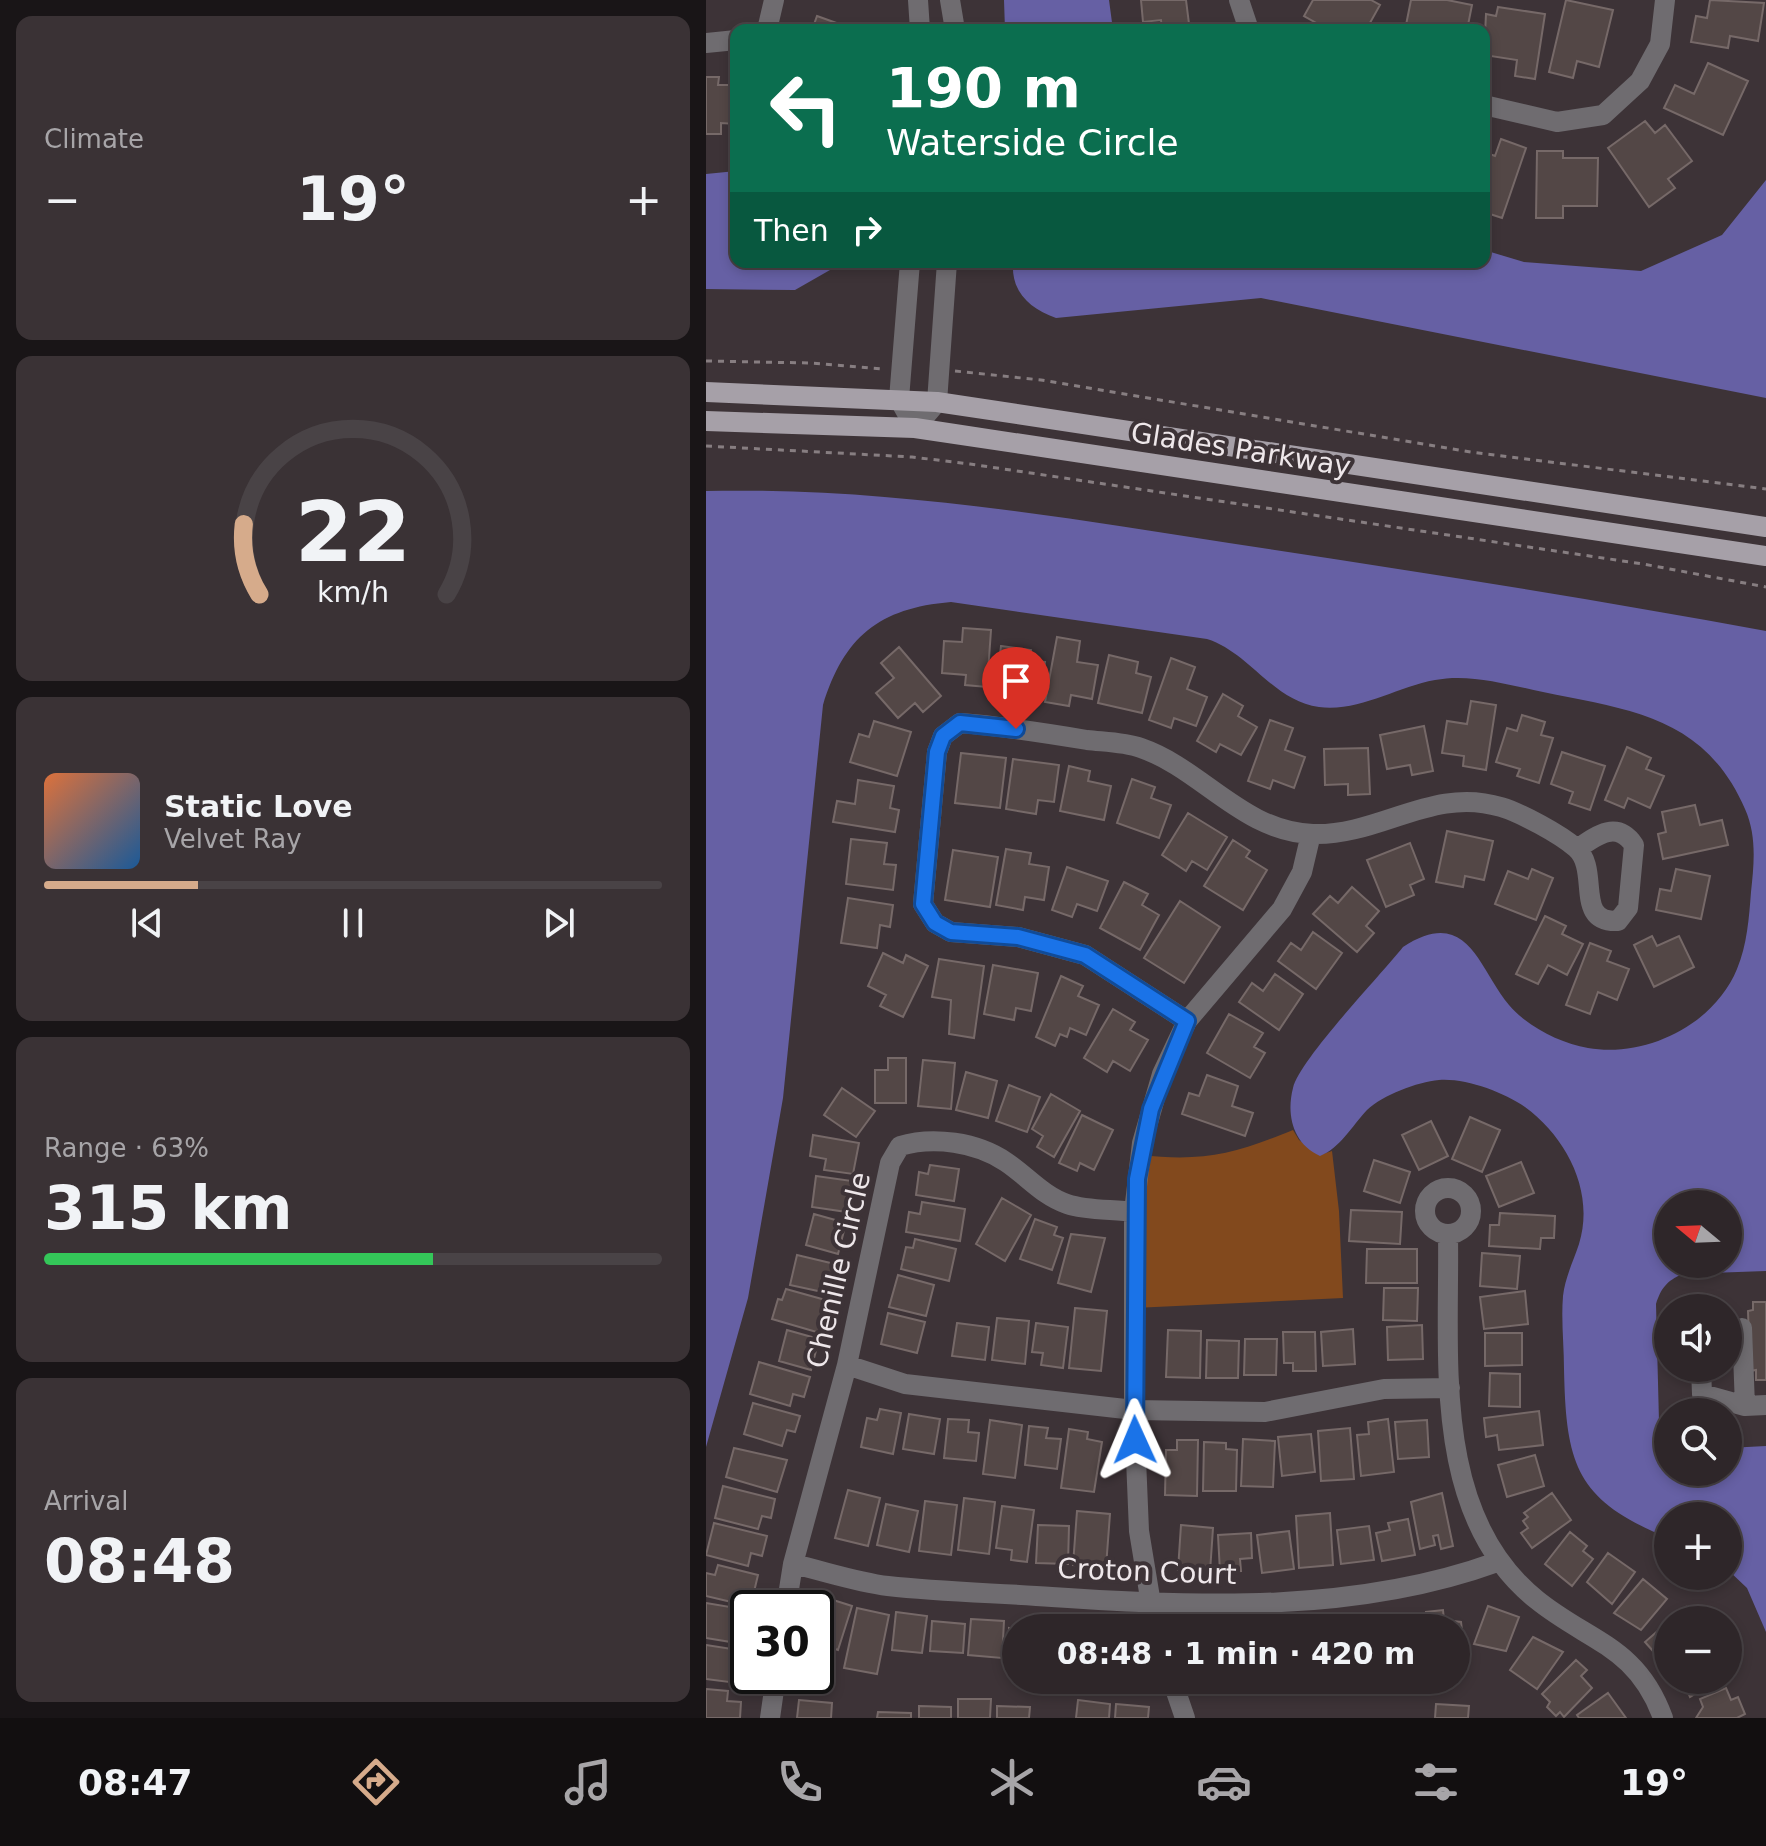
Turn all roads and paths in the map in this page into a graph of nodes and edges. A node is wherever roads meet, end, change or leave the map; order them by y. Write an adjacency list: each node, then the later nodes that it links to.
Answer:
1 (774, 0): 6 (street)
2 (918, 0): 7 (street)
3 (1239, 0): 10 (street)
4 (1665, 0): 13 (street)
5 (951, 3): 8 (street); 9 (street)
6 (768, 24)
7 (920, 24)
8 (949, 24)
9 (954, 24)
10 (1247, 24)
11 (730, 41): 12 (street)
12 (706, 43)
13 (1490, 106)
14 (909, 268): 17 (street)
15 (947, 268): 18 (street)
16 (706, 361): 17 (path)
17 (900, 369): 20 (street)
18 (940, 370): 21 (street); 25 (path)
19 (706, 392): 20 (main road, Glades Parkway)
20 (899, 399): 21 (main road, Glades Parkway); 23 (street)
21 (937, 402): 23 (street); 26 (main road, Glades Parkway)
22 (706, 421): 23 (main road, Glades Parkway)
23 (915, 428): 27 (main road, Glades Parkway)
24 (706, 446): 28 (path)
25 (1766, 489)
26 (1766, 527)
27 (1766, 556)
28 (1766, 587)
29 (1311, 834): 30 (street); 31 (street); 31 (street)
30 (1577, 849)
31 (1187, 1021): 32 (street)
32 (1134, 1212): 35 (street, Chenille Circle); 40 (street)
33 (1448, 1234): 37 (street)
34 (1742, 1328): 39 (street)
35 (847, 1365): 40 (street); 42 (street, Chenille Circle)
36 (1702, 1382): 39 (street)
37 (1450, 1388): 40 (street); 41 (street)
38 (1766, 1405): 39 (street)
39 (1745, 1406)
40 (1134, 1410): 44 (street)
41 (1497, 1562): 44 (street, Croton Court); 50 (street)
42 (793, 1564): 43 (street, Chenille Circle); 44 (street, Croton Court)
43 (789, 1590)
44 (1148, 1603): 45 (street)
45 (1151, 1614)
46 (773, 1694): 48 (street)
47 (1177, 1694): 49 (street)
48 (770, 1718)
49 (1185, 1718)
50 (1663, 1718)

